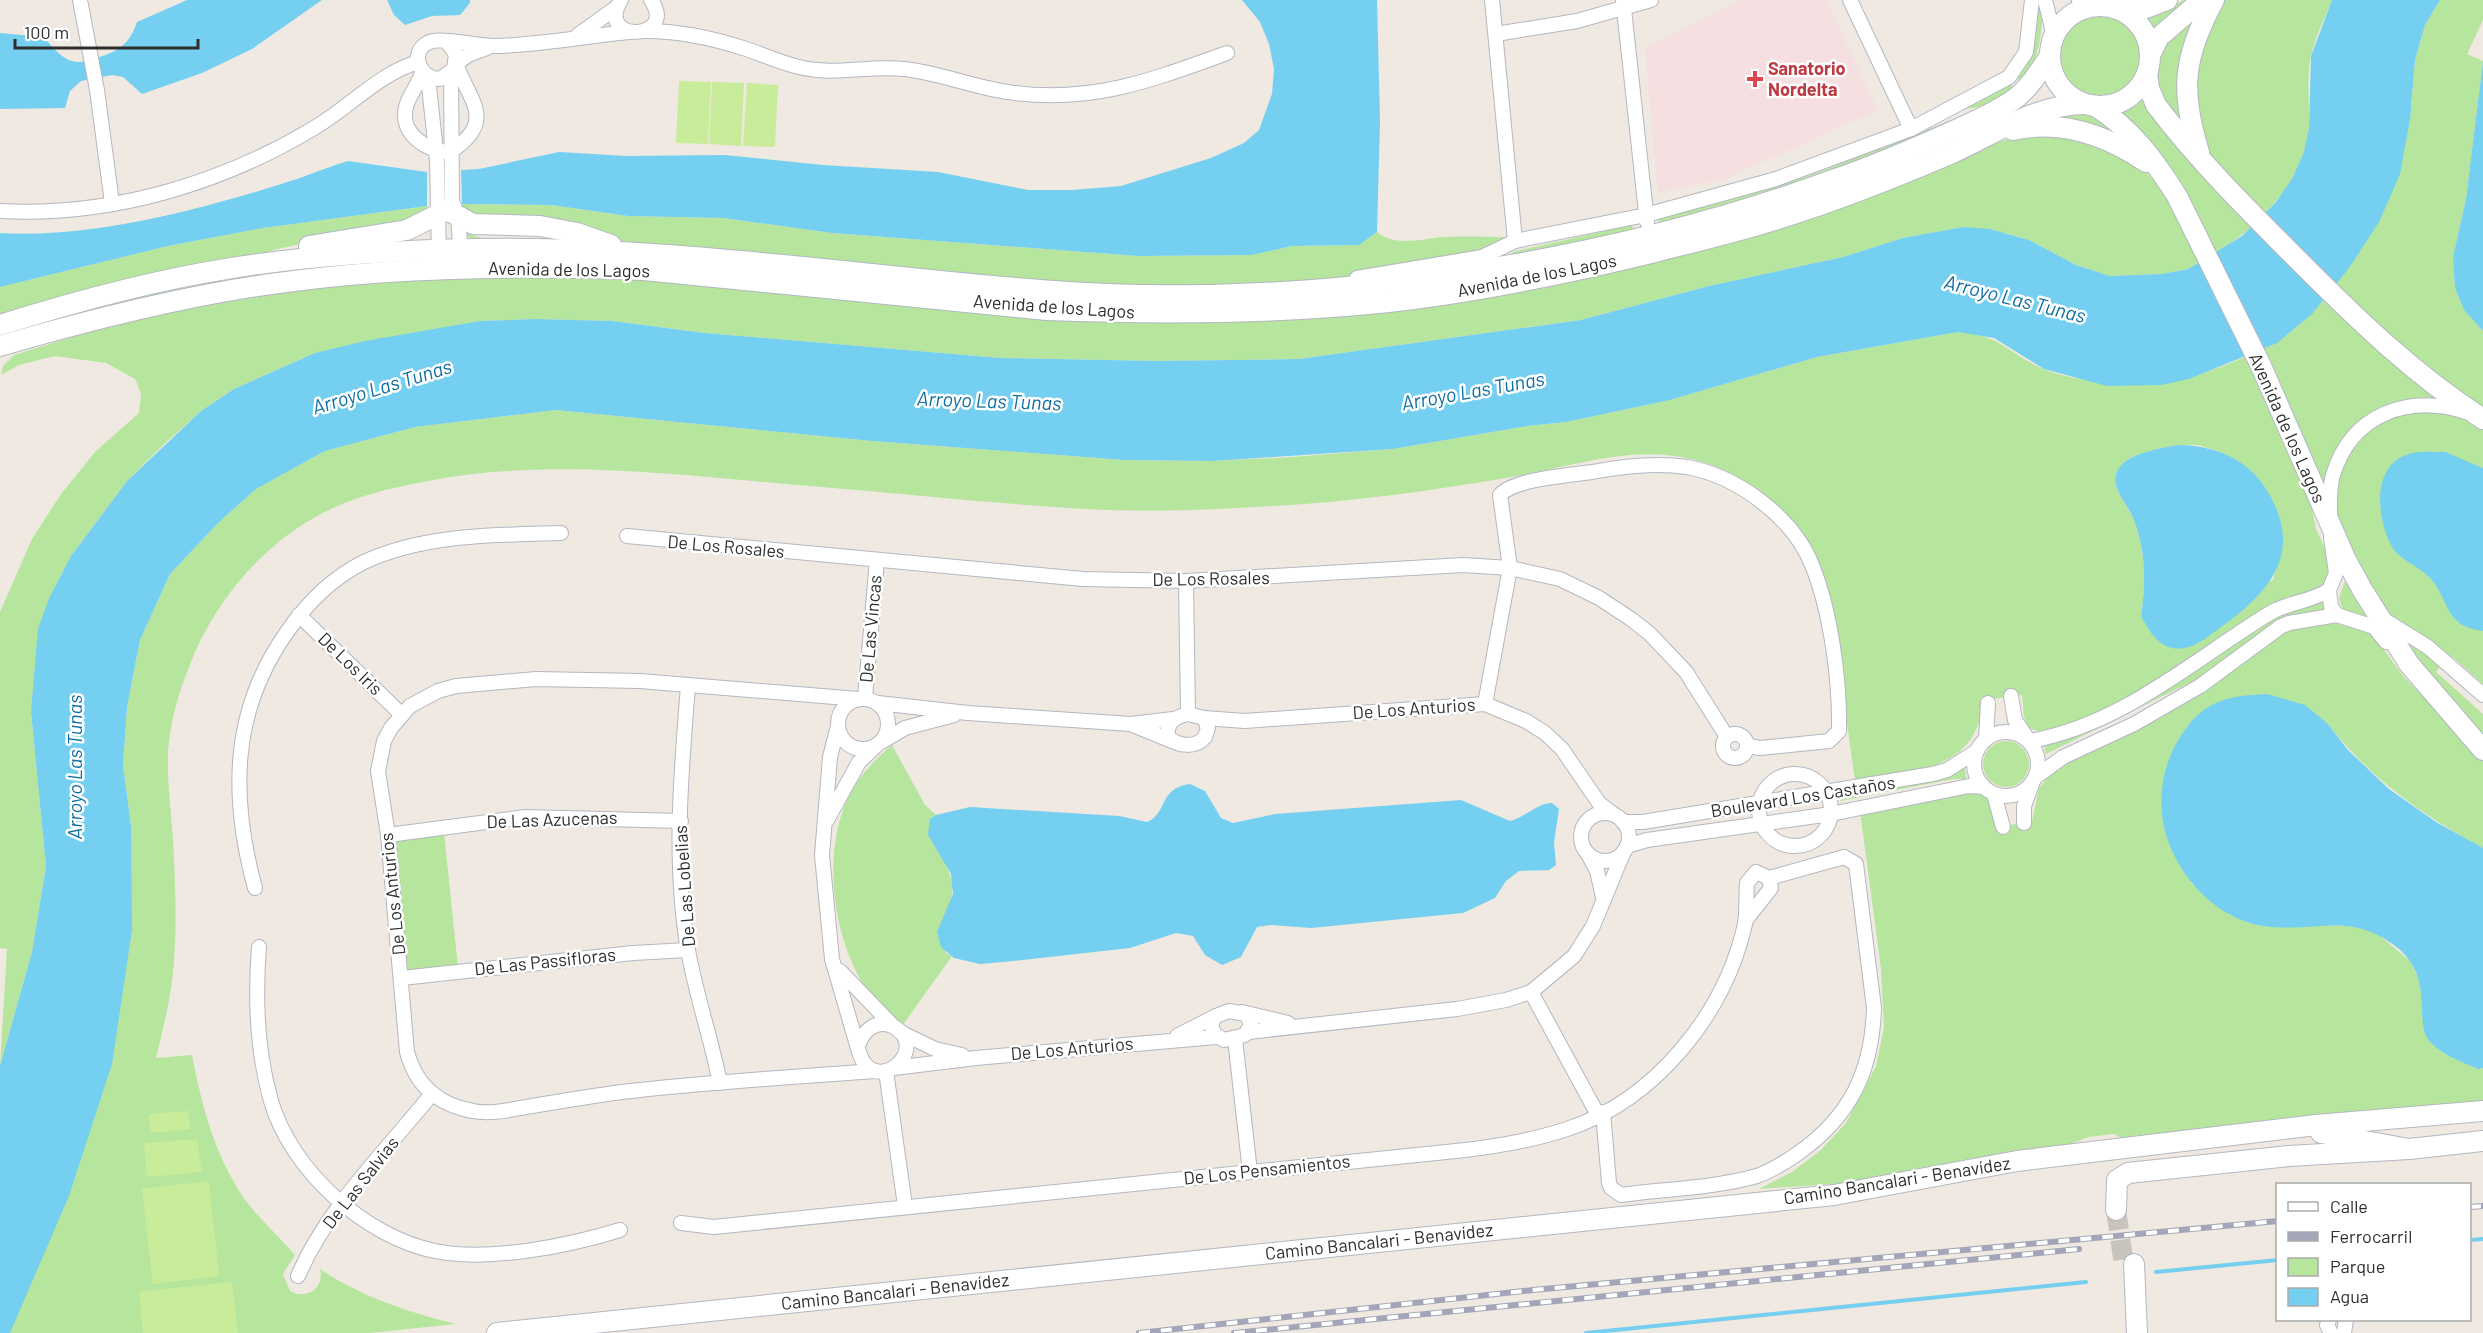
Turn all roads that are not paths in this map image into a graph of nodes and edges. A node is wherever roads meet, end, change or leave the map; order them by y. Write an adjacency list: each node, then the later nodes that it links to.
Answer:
1 (80, 0): 36 (street)
2 (1492, 0): 18 (street)
3 (1651, 0): 12 (street)
4 (1850, 0): 31 (street)
5 (2032, 0): 30 (street)
6 (2045, 0): 19 (street)
7 (2167, 0): 14 (street)
8 (2202, 0): 25 (street)
9 (2214, 0): 34 (street)
10 (619, 3): 16 (street); 20 (street)
11 (2086, 3): 14 (street); 19 (street)
12 (1624, 4): 18 (street); 39 (street)
13 (654, 6): 15 (street); 17 (street)
14 (2121, 10): 25 (street)
15 (645, 31): 16 (street); 17 (street)
16 (629, 32): 20 (street)
17 (671, 32): 23 (street)
18 (1496, 34): 40 (street)
19 (2054, 36): 24 (street)
20 (574, 37): 22 (street)
21 (447, 42): 22 (street); 26 (street); 27 (street)
22 (494, 46): 26 (street)
23 (1227, 53)
24 (2049, 57): 28 (street); 29 (street, Avenida de los Lagos)
25 (2149, 64): 28 (street); 34 (street)
26 (454, 68): 27 (street); 33 (street); 33 (street)
27 (422, 70): 33 (street); 33 (street); 36 (street)
28 (2089, 105): 32 (street, Avenida de los Lagos); 35 (street, Avenida de los Lagos)
29 (1995, 111): 30 (street); 39 (street, Avenida de los Lagos)
30 (1939, 116): 31 (street)
31 (1911, 129): 39 (street)
32 (1987, 137): 35 (street); 43 (street, Avenida de los Lagos)
33 (443, 156): 37 (street)
34 (2202, 161): 48 (street)
35 (2164, 174): 49 (street, Avenida de los Lagos)
36 (112, 203): 38 (street)
37 (447, 208): 41 (street); 42 (street); 43 (street); 44 (street)
38 (0, 211)
39 (1647, 224): 40 (street); 45 (street, Avenida de los Lagos)
40 (1515, 241): 45 (street)
41 (631, 252): 43 (street, Avenida de los Lagos); 45 (street, Avenida de los Lagos)
42 (440, 259): 43 (street, Avenida de los Lagos); 44 (street, Avenida de los Lagos); 47 (street, Avenida de los Lagos)
43 (461, 259)
44 (226, 269): 46 (street, Avenida de los Lagos)
45 (1314, 290)
46 (0, 325)
47 (0, 346)
48 (2481, 417): 49 (street)
49 (2330, 523): 55 (street); 58 (street, Avenida de los Lagos)
50 (561, 532): 56 (street)
51 (627, 536): 52 (street, De Los Rosales)
52 (878, 560): 54 (street, De Los Rosales); 64 (street, De Las Vincas)
53 (1510, 568): 54 (street, De Los Rosales); 66 (street); 75 (street, De Los Rosales); 81 (street)
54 (1186, 581): 69 (street)
55 (2329, 590): 57 (street); 77 (street)
56 (299, 615): 68 (street, De Los Iris); 101 (street)
57 (2337, 615): 62 (street); 84 (street)
58 (2376, 615): 60 (street); 62 (street, Avenida de los Lagos)
59 (688, 686): 63 (street, De Los Anturios); 68 (street, De Los Anturios); 91 (street, De Las Lobelias)
60 (2483, 695)
61 (2012, 696): 77 (street)
62 (2434, 696): 82 (street, Avenida de los Lagos)
63 (817, 698): 64 (street, De Los Anturios); 73 (street)
64 (867, 700): 67 (street, De Los Anturios); 73 (street); 80 (street)
65 (1988, 703): 76 (street)
66 (1485, 704): 72 (street, De Los Anturios); 85 (street, De Los Anturios)
67 (968, 713): 74 (street); 80 (street)
68 (401, 714): 97 (street, De Los Anturios)
69 (1188, 714): 70 (street); 71 (street)
70 (1204, 718): 72 (street); 79 (street)
71 (1173, 719): 74 (street); 78 (street)
72 (1245, 721): 79 (street)
73 (838, 723): 80 (street); 96 (street)
74 (1131, 724): 78 (street)
75 (1727, 736): 81 (street); 81 (street)
76 (1986, 739): 77 (street); 83 (street)
77 (2028, 740): 84 (street)
78 (1172, 741): 79 (street)
79 (1201, 741)
80 (879, 743): 96 (street)
81 (1748, 746)
82 (2483, 750)
83 (1977, 751): 86 (street); 87 (street, Boulevard Los Castaños)
84 (2035, 779): 86 (street); 92 (street)
85 (1588, 786): 90 (street, De Los Anturios); 93 (street)
86 (1989, 791): 89 (street, Boulevard Los Castaños); 95 (street)
87 (1826, 792): 88 (street, Boulevard Los Castaños); 88 (street); 89 (street)
88 (1759, 804): 90 (street, Boulevard Los Castaños); 94 (street)
89 (1831, 814): 94 (street, Boulevard Los Castaños); 94 (street)
90 (1618, 818): 93 (street); 98 (street)
91 (681, 821): 97 (street, De Las Azucenas); 105 (street, De Las Lobelias)
92 (2024, 823)
93 (1584, 824): 99 (street)
94 (1761, 825): 98 (street, Boulevard Los Castaños)
95 (2003, 826)
96 (822, 830): 106 (street)
97 (388, 835): 107 (street, De Los Anturios)
98 (1625, 849): 99 (street); 102 (street)
99 (1587, 852): 102 (street)
100 (1769, 878): 103 (street); 103 (street); 124 (street)
101 (255, 888)
102 (1604, 902): 108 (street)
103 (1745, 921): 124 (street, De Los Pensamientos)
104 (259, 947): 131 (street)
105 (688, 950): 107 (street, De Las Passifloras); 121 (street, De Las Lobelias)
106 (832, 959): 112 (street); 117 (street)
107 (402, 978): 122 (street, De Los Anturios)
108 (1531, 992): 111 (street); 124 (street)
109 (1240, 1011): 110 (street); 111 (street); 113 (street)
110 (1216, 1016): 114 (street); 116 (street)
111 (1299, 1025): 113 (street)
112 (897, 1029): 117 (street); 118 (street); 119 (street)
113 (1248, 1032): 115 (street)
114 (1216, 1036): 115 (street); 116 (street, De Los Anturios)
115 (1235, 1039): 130 (street)
116 (1167, 1041): 118 (street, De Los Anturios)
117 (859, 1049): 119 (street); 120 (street)
118 (976, 1058): 119 (street, De Los Anturios)
119 (886, 1070): 120 (street, De Los Anturios); 132 (street)
120 (827, 1076): 121 (street)
121 (720, 1083): 122 (street)
122 (431, 1095): 131 (street, De Las Salvias)
123 (2483, 1111): 125 (street, Camino Bancalari - Benavídez); 126 (street)
124 (1601, 1114): 130 (street, De Los Pensamientos)
125 (2258, 1133): 126 (street, Camino Bancalari - Benavídez); 137 (street, Camino Bancalari - Benavídez)
126 (2367, 1140): 128 (street, Camino Bancalari - Benavídez); 129 (street)
127 (2483, 1142): 128 (street, Camino Bancalari - Benavídez)
128 (2409, 1149): 129 (street)
129 (2289, 1156): 133 (street)
130 (1250, 1172): 132 (street, De Los Pensamientos)
131 (341, 1205): 135 (street); 136 (street, De Las Salvias)
132 (905, 1206): 134 (street, De Los Pensamientos)
133 (2122, 1210)
134 (681, 1223)
135 (620, 1230)
136 (298, 1276)
137 (496, 1333)
138 (2128, 1333): 139 (street)
139 (2137, 1333)

